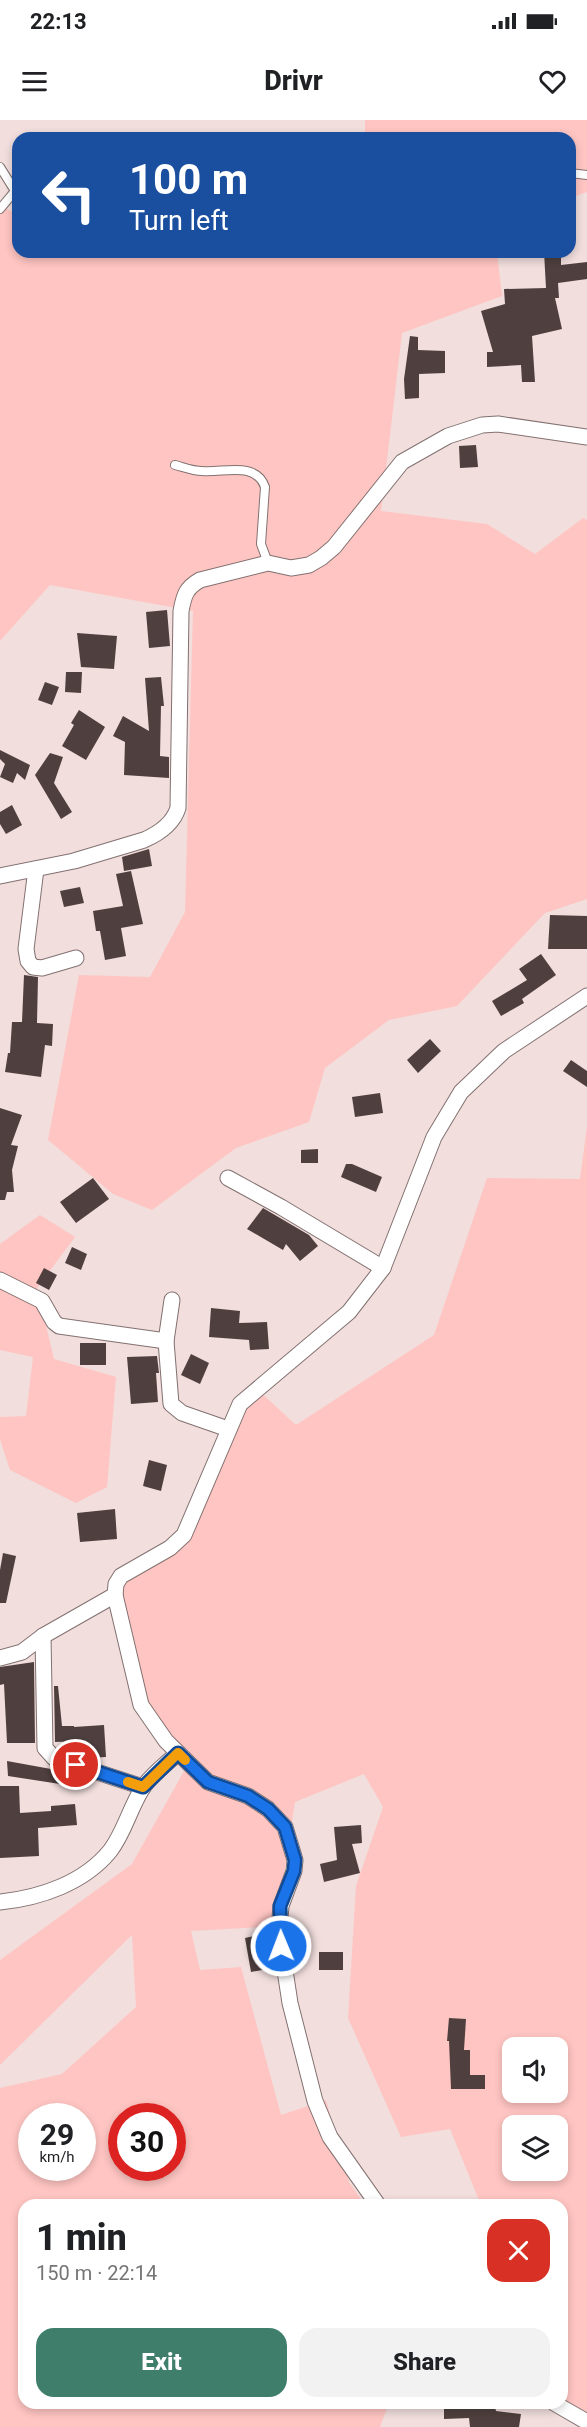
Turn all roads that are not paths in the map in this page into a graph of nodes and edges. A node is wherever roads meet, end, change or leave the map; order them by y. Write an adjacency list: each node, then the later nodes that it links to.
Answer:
1 (0, 167): 2 (lane)
2 (12, 185)
3 (12, 196): 4 (lane)
4 (0, 209)
5 (587, 437): 7 (street)
6 (175, 465): 7 (lane)
7 (268, 563): 8 (street)
8 (36, 869): 9 (street); 10 (street)
9 (0, 876)
10 (76, 957)
11 (587, 996): 13 (street)
12 (228, 1178): 13 (street)
13 (383, 1268): 17 (street)
14 (0, 1280): 16 (street)
15 (172, 1300): 16 (street)
16 (166, 1341): 17 (street)
17 (228, 1430): 18 (street)
18 (115, 1595): 19 (street); 21 (street)
19 (43, 1636): 20 (street); 22 (street)
20 (0, 1658)
21 (178, 1753): 22 (street); 24 (street)
22 (143, 1787): 23 (street)
23 (0, 1902)
24 (374, 2199)
25 (564, 2409): 26 (street)
26 (587, 2422)

